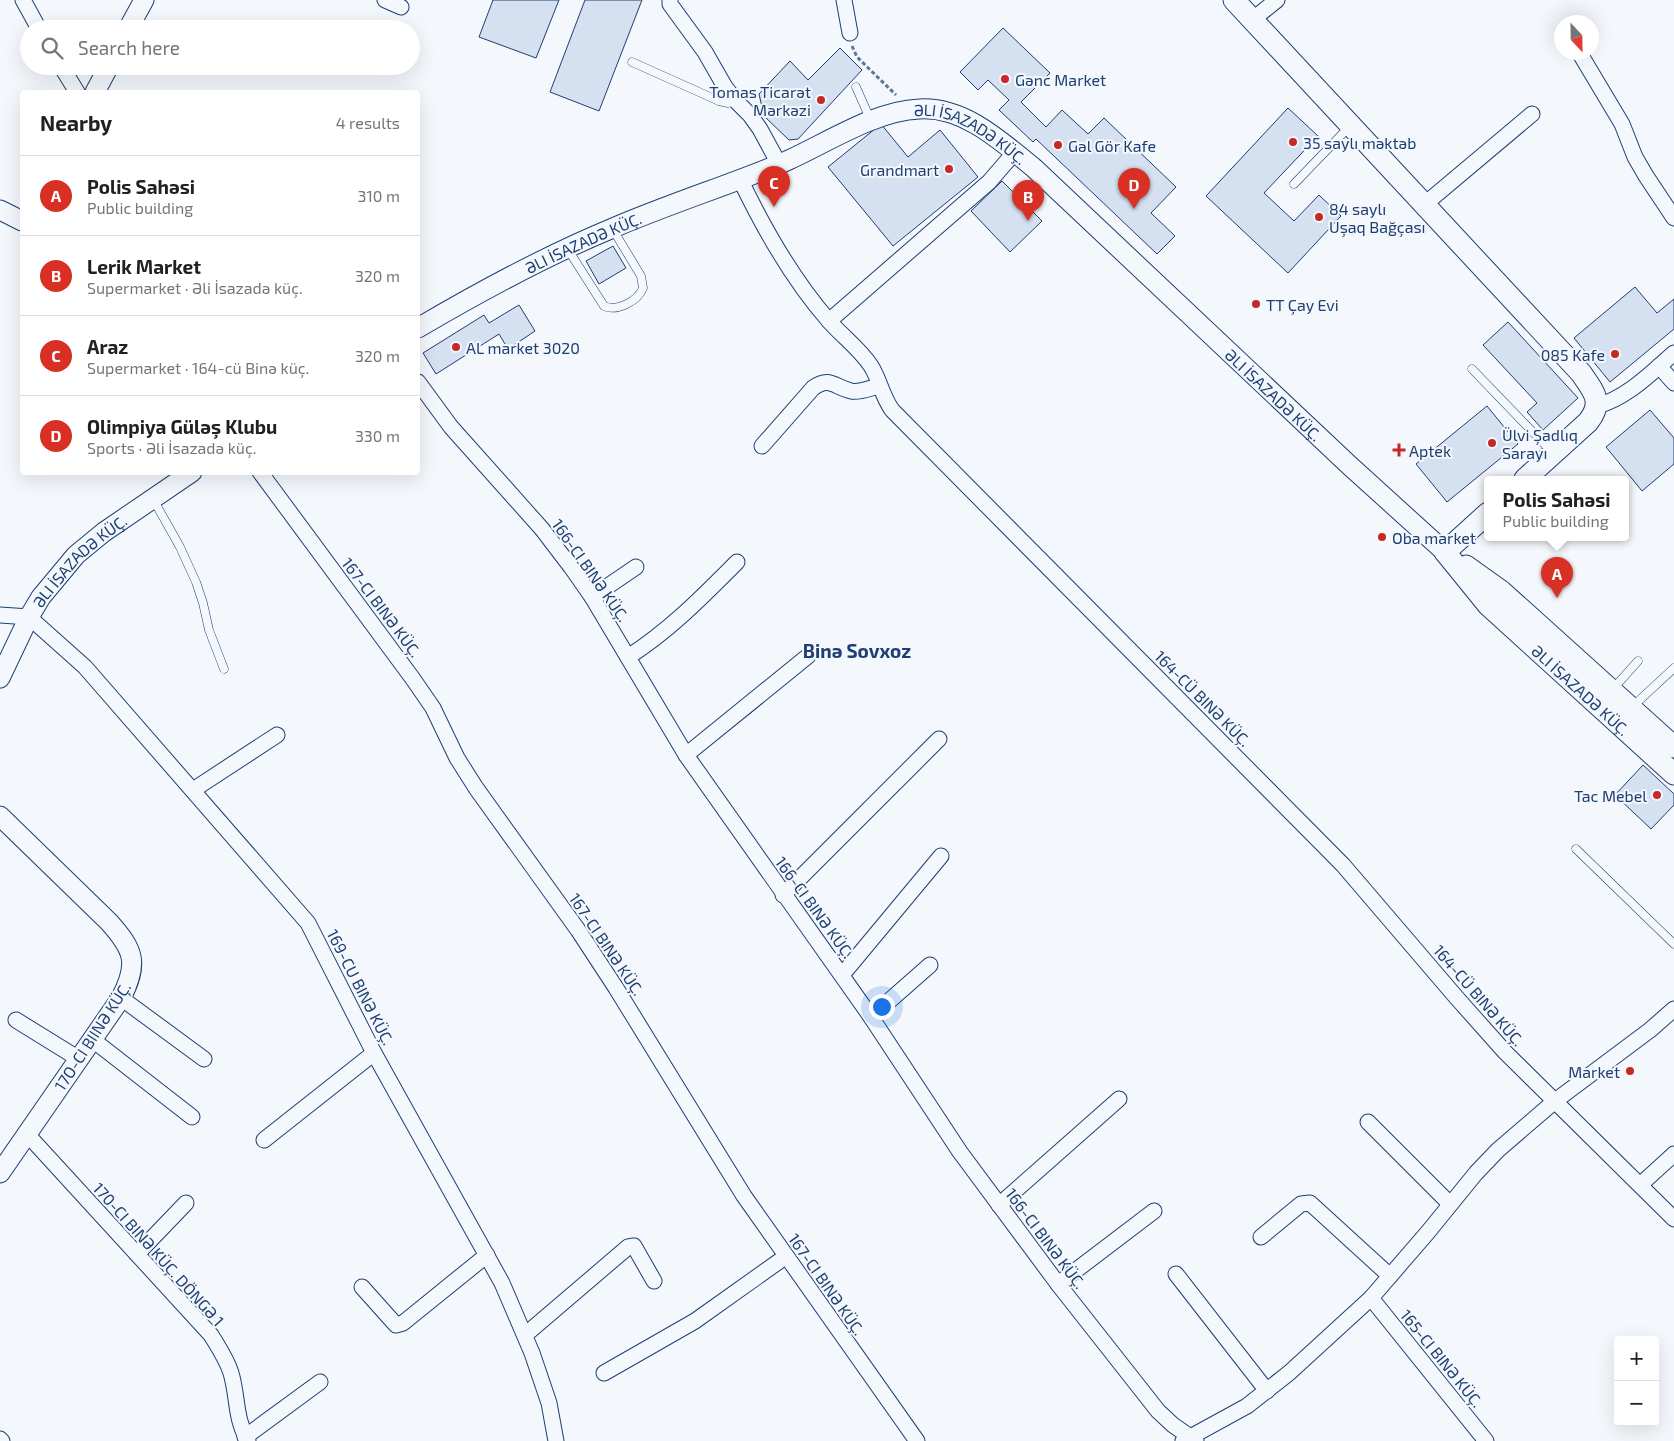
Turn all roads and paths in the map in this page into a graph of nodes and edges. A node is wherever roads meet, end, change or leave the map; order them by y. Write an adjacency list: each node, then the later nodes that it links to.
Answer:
1 (23, 0): 9 (street)
2 (144, 0): 10 (street)
3 (385, 0): 8 (street)
4 (670, 0): 20 (street)
5 (844, 0): 12 (street)
6 (1234, 0): 11 (main road)
7 (1277, 0): 11 (street)
8 (401, 7)
9 (34, 20)
10 (133, 20)
11 (1252, 20): 24 (main road)
12 (850, 33): 21 (path)
13 (1584, 60): 31 (street)
14 (632, 62): 20 (lane)
15 (67, 75): 18 (street)
16 (104, 75): 19 (street)
17 (856, 88): 23 (lane)
18 (76, 90)
19 (96, 90)
20 (736, 101): 26 (street)
21 (910, 110): 23 (street, ƏLI İSAZADƏ KÜÇ.); 25 (street, ƏLI İSAZADƏ KÜÇ.)
22 (1532, 114): 29 (street)
23 (871, 121): 26 (street, ƏLI İSAZADƏ KÜÇ.)
24 (1350, 126): 28 (lane); 29 (main road)
25 (1014, 152): 35 (street); 51 (street, ƏLI İSAZADƏ KÜÇ.)
26 (779, 164): 27 (street, ƏLI İSAZADƏ KÜÇ.)
27 (740, 179): 33 (street, ƏLI İSAZADƏ KÜÇ.); 35 (street, 164-CÜ BINƏ KÜÇ.)
28 (1294, 184)
29 (1425, 204): 43 (main road)
30 (0, 210): 32 (street)
31 (1674, 218)
32 (20, 220)
33 (612, 228): 34 (street, ƏLI İSAZADƏ KÜÇ.); 34 (lane)
34 (567, 248): 36 (street, ƏLI İSAZADƏ KÜÇ.)
35 (829, 321): 42 (street, 164-CÜ BINƏ KÜÇ.)
36 (420, 327)
37 (1674, 353): 38 (street)
38 (1659, 366): 40 (street); 43 (street)
39 (1472, 369): 45 (lane)
40 (1674, 383)
41 (420, 385): 54 (street)
42 (879, 386): 44 (street); 88 (street, 164-CÜ BINƏ KÜÇ.)
43 (1597, 406): 45 (main road)
44 (762, 446)
45 (1553, 454): 48 (main road)
46 (188, 475): 49 (street, ƏLI İSAZADƏ KÜÇ.)
47 (262, 475): 104 (street, 167-CI BINƏ KÜÇ.)
48 (1528, 476)
49 (152, 499): 57 (street, ƏLI İSAZADƏ KÜÇ.); 62 (lane)
50 (1484, 517): 51 (main road)
51 (1445, 552): 55 (main road)
52 (737, 562): 59 (street)
53 (636, 567): 54 (street)
54 (592, 597): 59 (street)
55 (1494, 598): 64 (main road, ƏLI İSAZADƏ KÜÇ.); 70 (main road, ƏLI İSAZADƏ KÜÇ.)
56 (0, 615): 57 (street)
57 (30, 617): 63 (street, ƏLI İSAZADƏ KÜÇ.); 71 (street, 169-CU BINƏ KÜÇ.)
58 (808, 656): 69 (street)
59 (628, 657): 69 (street)
60 (1638, 662): 64 (lane)
61 (1674, 668): 65 (lane)
62 (224, 669)
63 (0, 678)
64 (1612, 690): 65 (main road, ƏLI İSAZADƏ KÜÇ.)
65 (1631, 708): 68 (main road, ƏLI İSAZADƏ KÜÇ.)
66 (277, 735): 71 (street)
67 (939, 739): 75 (street)
68 (1674, 747)
69 (686, 755): 75 (street)
70 (1674, 774)
71 (193, 790): 84 (street, 169-CU BINƏ KÜÇ.)
72 (0, 816): 79 (street, 17O-CI BIINƏ KÜÇ.)
73 (1576, 849): 76 (lane)
74 (941, 856): 78 (street)
75 (783, 895): 78 (street)
76 (1674, 944)
77 (930, 965): 81 (street)
78 (842, 975): 81 (street)
79 (121, 998): 83 (street, 17O-CI BIINƏ KÜÇ.); 86 (street)
80 (1674, 1009): 88 (street)
81 (872, 1017): 98 (street)
82 (16, 1020): 85 (street)
83 (93, 1040): 85 (street, 17O-CI BIINƏ KÜÇ.); 89 (street)
84 (374, 1053): 92 (street); 103 (street, 169-CU BINƏ KÜÇ.)
85 (79, 1059): 91 (street, 17O-CI BIINƏ KÜÇ.)
86 (204, 1059)
87 (1119, 1099): 98 (street)
88 (1555, 1101): 95 (street, 164-CÜ BINƏ KÜÇ.); 97 (street)
89 (192, 1117)
90 (1368, 1122): 97 (street)
91 (26, 1133): 94 (street, 17O-CI BIINƏ KÜÇ.); 102 (street, 170-CI BINƏ KÜÇ. DÖNGƏ 1)
92 (264, 1140)
93 (1674, 1154): 95 (street)
94 (0, 1173)
95 (1640, 1185): 100 (street, 164-CÜ BINƏ KÜÇ.)
96 (186, 1204): 102 (street)
97 (1450, 1204): 106 (street)
98 (999, 1205): 108 (street)
99 (1154, 1211): 108 (street)
100 (1674, 1219)
101 (1261, 1237): 106 (street)
102 (137, 1254): 115 (street, 170-CI BINƏ KÜÇ. DÖNGƏ 1)
103 (487, 1255): 109 (street); 111 (street, 169-CU BINƏ KÜÇ.)
104 (785, 1256): 112 (street); 118 (street, 167-CI BINƏ KÜÇ.)
105 (1176, 1274): 114 (street)
106 (1390, 1276): 110 (street)
107 (654, 1281): 111 (street)
108 (1058, 1284): 116 (street)
109 (362, 1287)
110 (1371, 1298): 114 (street); 119 (street, 165-CI BINƏ KÜÇ.)
111 (525, 1335): 117 (street, 169-CU BINƏ KÜÇ.)
112 (604, 1373)
113 (320, 1382): 115 (street)
114 (1267, 1391): 116 (street)
115 (246, 1439)
116 (1190, 1440)
117 (556, 1441)
118 (918, 1441)
119 (1486, 1441)

